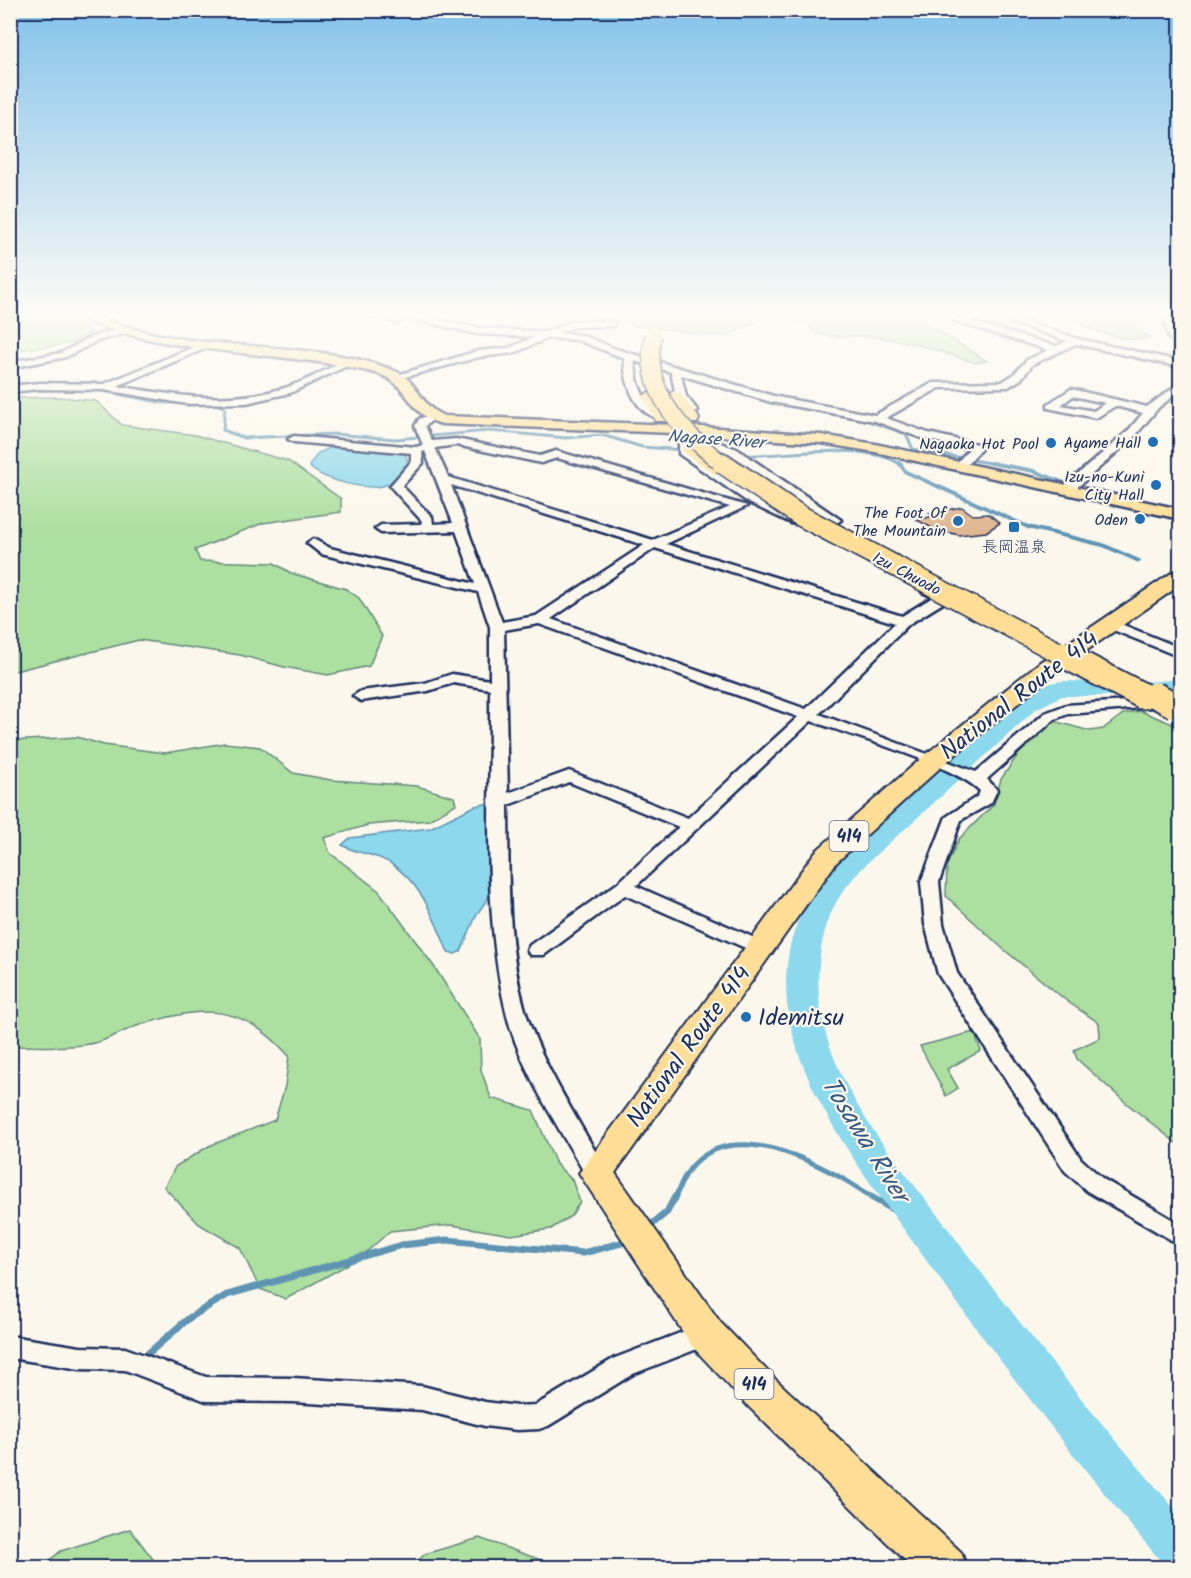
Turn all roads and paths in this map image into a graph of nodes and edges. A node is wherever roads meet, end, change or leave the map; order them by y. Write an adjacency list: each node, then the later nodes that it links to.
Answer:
1 (32, 386): 13 (street); 14 (street)
2 (108, 386): 13 (street)
3 (297, 386): 13 (street)
4 (407, 386): 19 (main road)
5 (633, 386): 22 (street)
6 (648, 386): 22 (highway)
7 (656, 386): 32 (highway, Izu Chuodo, bridge)
8 (671, 386): 21 (highway)
9 (679, 386): 21 (street)
10 (729, 386): 20 (street)
11 (936, 386): 20 (street)
12 (1180, 386): 15 (street)
13 (105, 387)
14 (10, 389)
15 (1167, 396): 16 (street); 18 (street)
16 (1180, 399)
17 (1114, 402): 17 (street); 18 (street)
18 (1149, 411): 28 (street)
19 (431, 417): 22 (main road); 24 (street)
20 (877, 418): 25 (street)
21 (702, 431): 22 (main road); 25 (main road); 27 (street); 32 (highway)
22 (677, 434): 29 (street); 32 (highway, bridge)
23 (294, 439): 24 (street)
24 (425, 443): 26 (street); 29 (street); 34 (street)
25 (960, 466): 28 (main road)
26 (443, 479): 31 (street); 36 (street)
27 (782, 485): 29 (street); 32 (street)
28 (1068, 489): 30 (main road)
29 (747, 503): 36 (street); 40 (street)
30 (1180, 514)
31 (461, 527): 34 (street); 38 (street)
32 (833, 527): 46 (highway, Izu Chuodo, bridge)
33 (381, 529): 34 (street)
34 (426, 529)
35 (313, 543): 38 (street)
36 (652, 544): 39 (street); 40 (street)
37 (1180, 576): 41 (highway, National Route 414 / 414)
38 (484, 590): 42 (street)
39 (540, 621): 42 (street); 47 (street)
40 (904, 621): 47 (street)
41 (1111, 624): 43 (street); 48 (highway, National Route 414 / 414)
42 (497, 627): 44 (street)
43 (1180, 653)
44 (498, 686): 45 (street); 50 (street)
45 (361, 696)
46 (1164, 702): 49 (street)
47 (808, 715): 48 (street); 51 (street)
48 (939, 762): 49 (street); 53 (highway, National Route 414 / 414)
49 (973, 776): 56 (street)
50 (500, 802): 51 (street); 55 (street)
51 (689, 825): 52 (street)
52 (624, 887): 53 (street); 54 (street)
53 (759, 948): 55 (highway, National Route 414 / 414)
54 (537, 950)
55 (596, 1173): 57 (highway, 414)
56 (1180, 1235)
57 (706, 1334): 58 (street); 59 (highway, 414)
58 (10, 1347)
59 (945, 1568)

